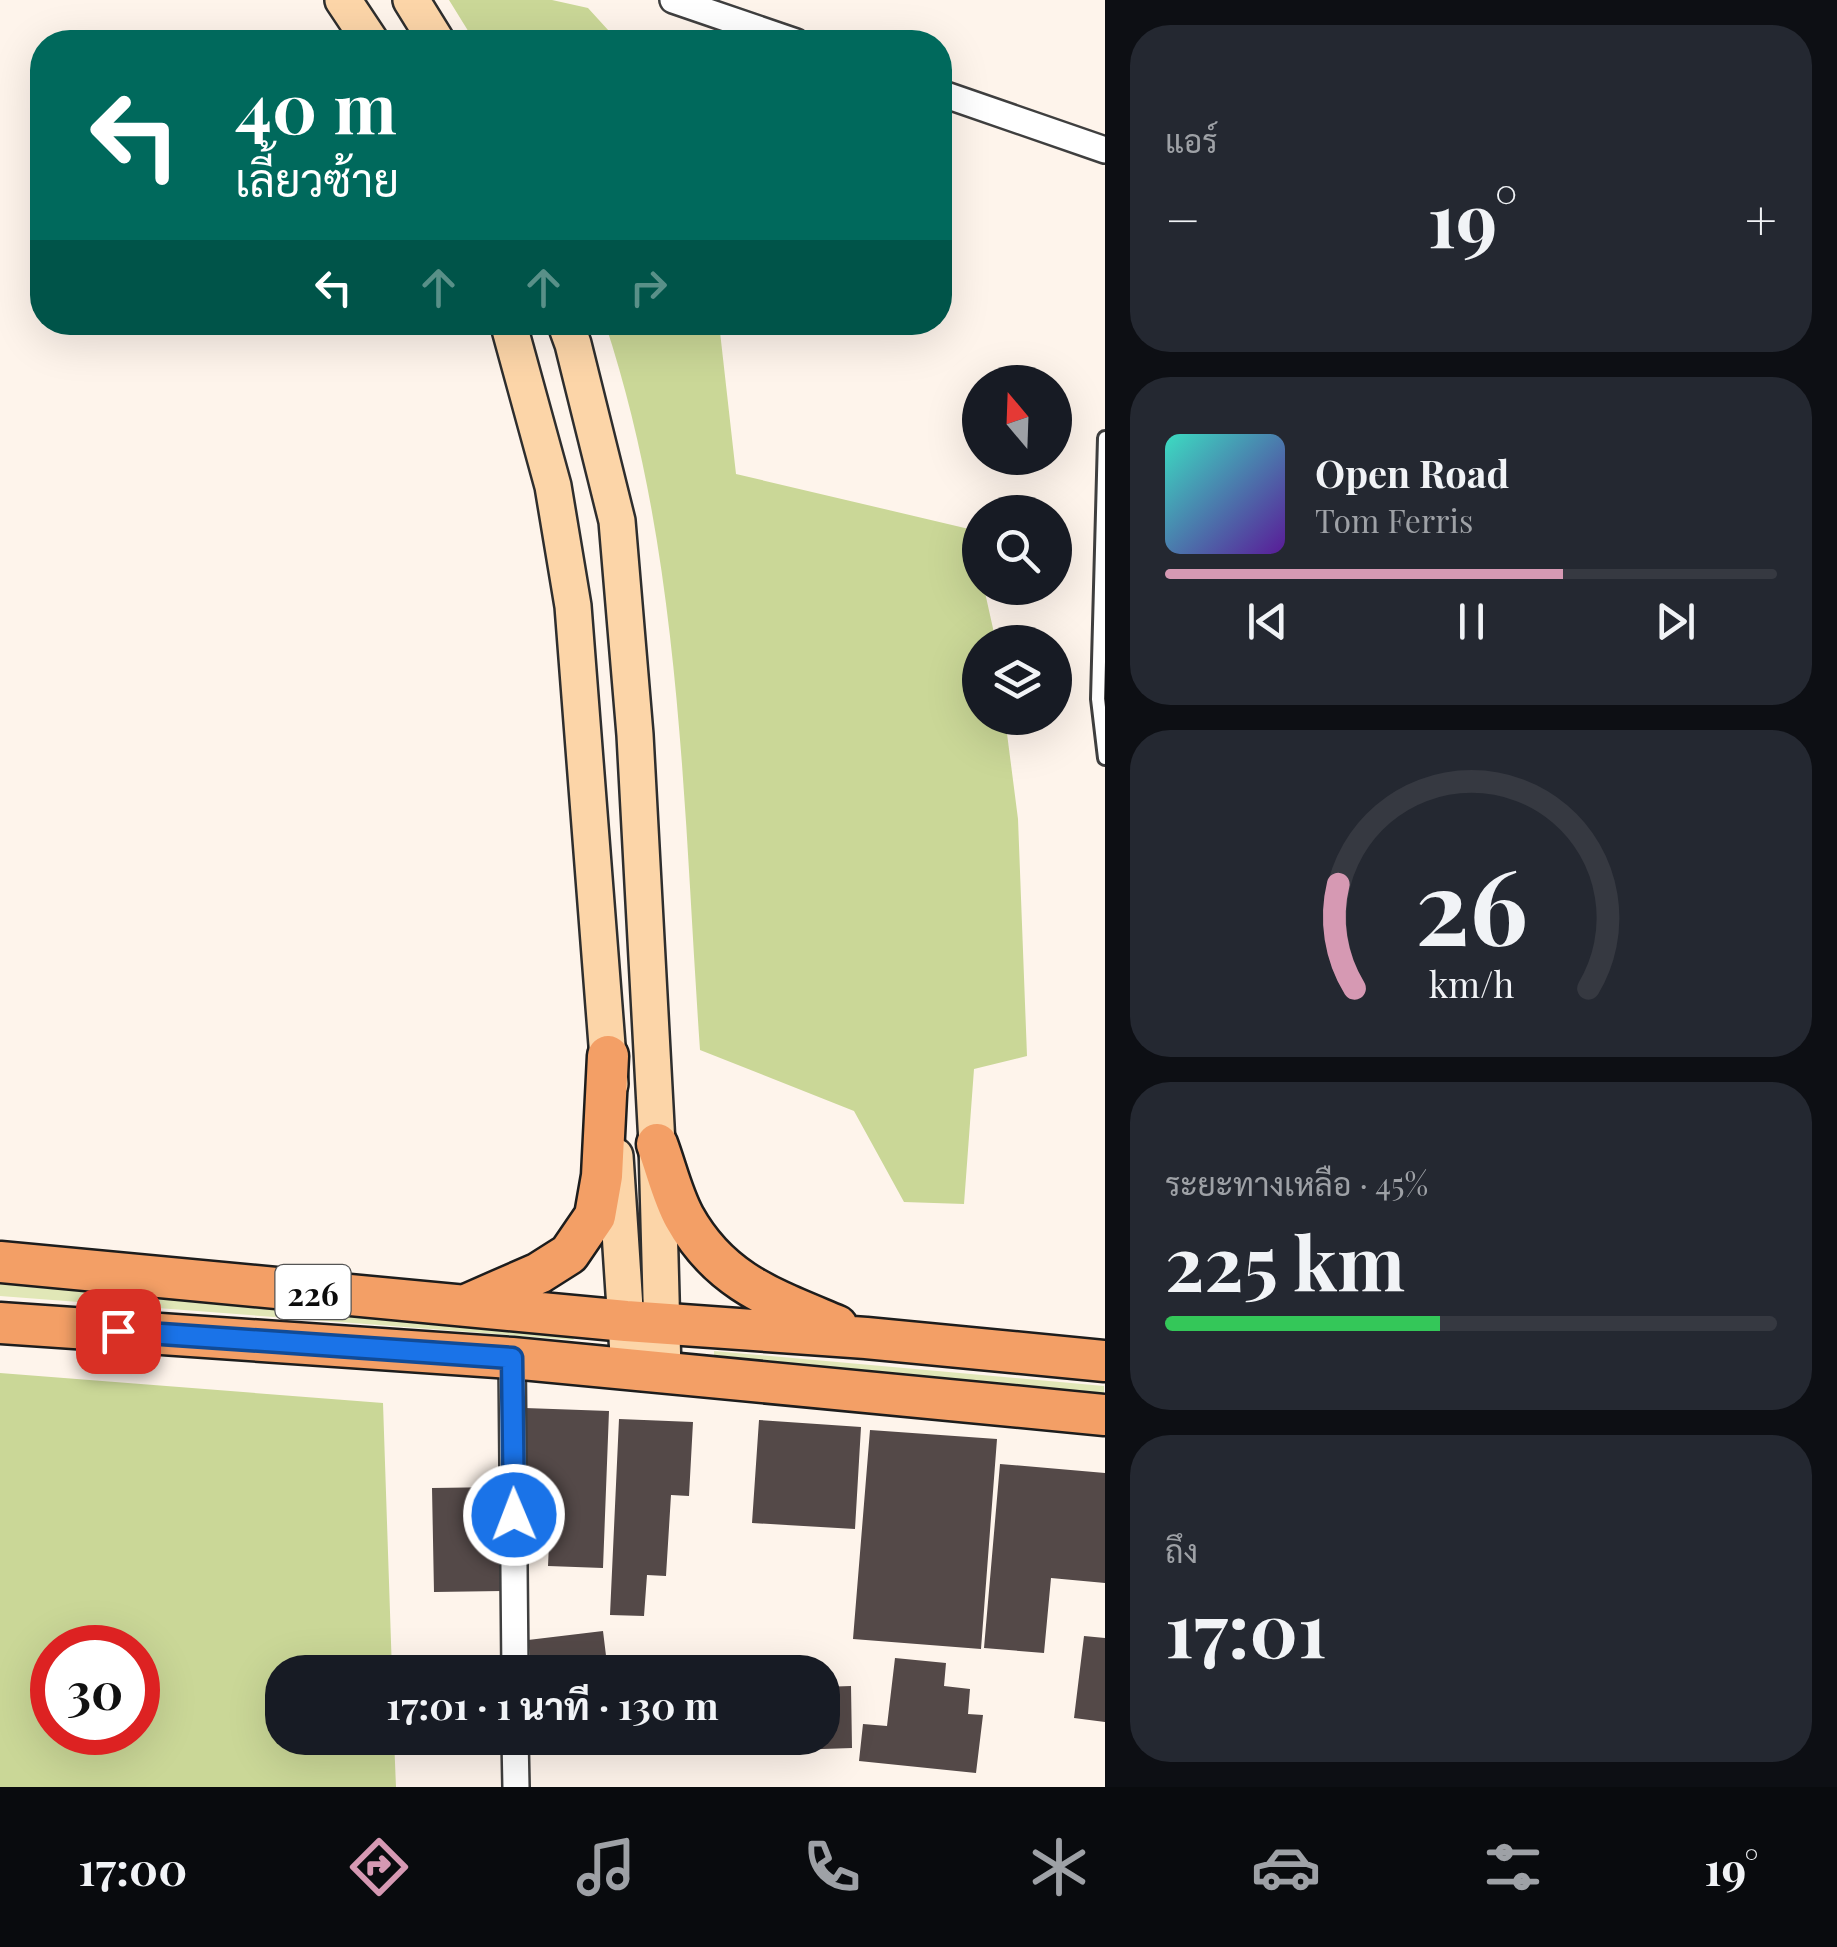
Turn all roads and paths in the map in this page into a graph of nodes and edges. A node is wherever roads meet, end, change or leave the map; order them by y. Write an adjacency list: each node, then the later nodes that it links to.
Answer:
1 (342, 0): 4 (main road)
2 (411, 0): 5 (main road)
3 (674, 0): 6 (street)
4 (363, 30)
5 (430, 30)
6 (761, 30)
7 (952, 96): 8 (street)
8 (1104, 150)
9 (512, 335): 13 (main road)
10 (570, 335): 14 (main road)
11 (1104, 438): 12 (lane)
12 (1104, 758)
13 (608, 1056): 16 (main road); 18 (main road)
14 (657, 1144): 18 (main road); 19 (main road)
15 (0, 1262): 16 (main road, 226)
16 (463, 1306): 18 (main road, 226)
17 (0, 1323): 20 (main road, 226)
18 (644, 1323): 19 (main road, 226); 22 (main road)
19 (866, 1338): 21 (main road, 226)
20 (512, 1358): 22 (main road, 226); 24 (street)
21 (1104, 1361)
22 (646, 1371): 23 (main road, 226)
23 (1104, 1415)
24 (515, 1655)
25 (515, 1755): 26 (street)
26 (516, 1787)

